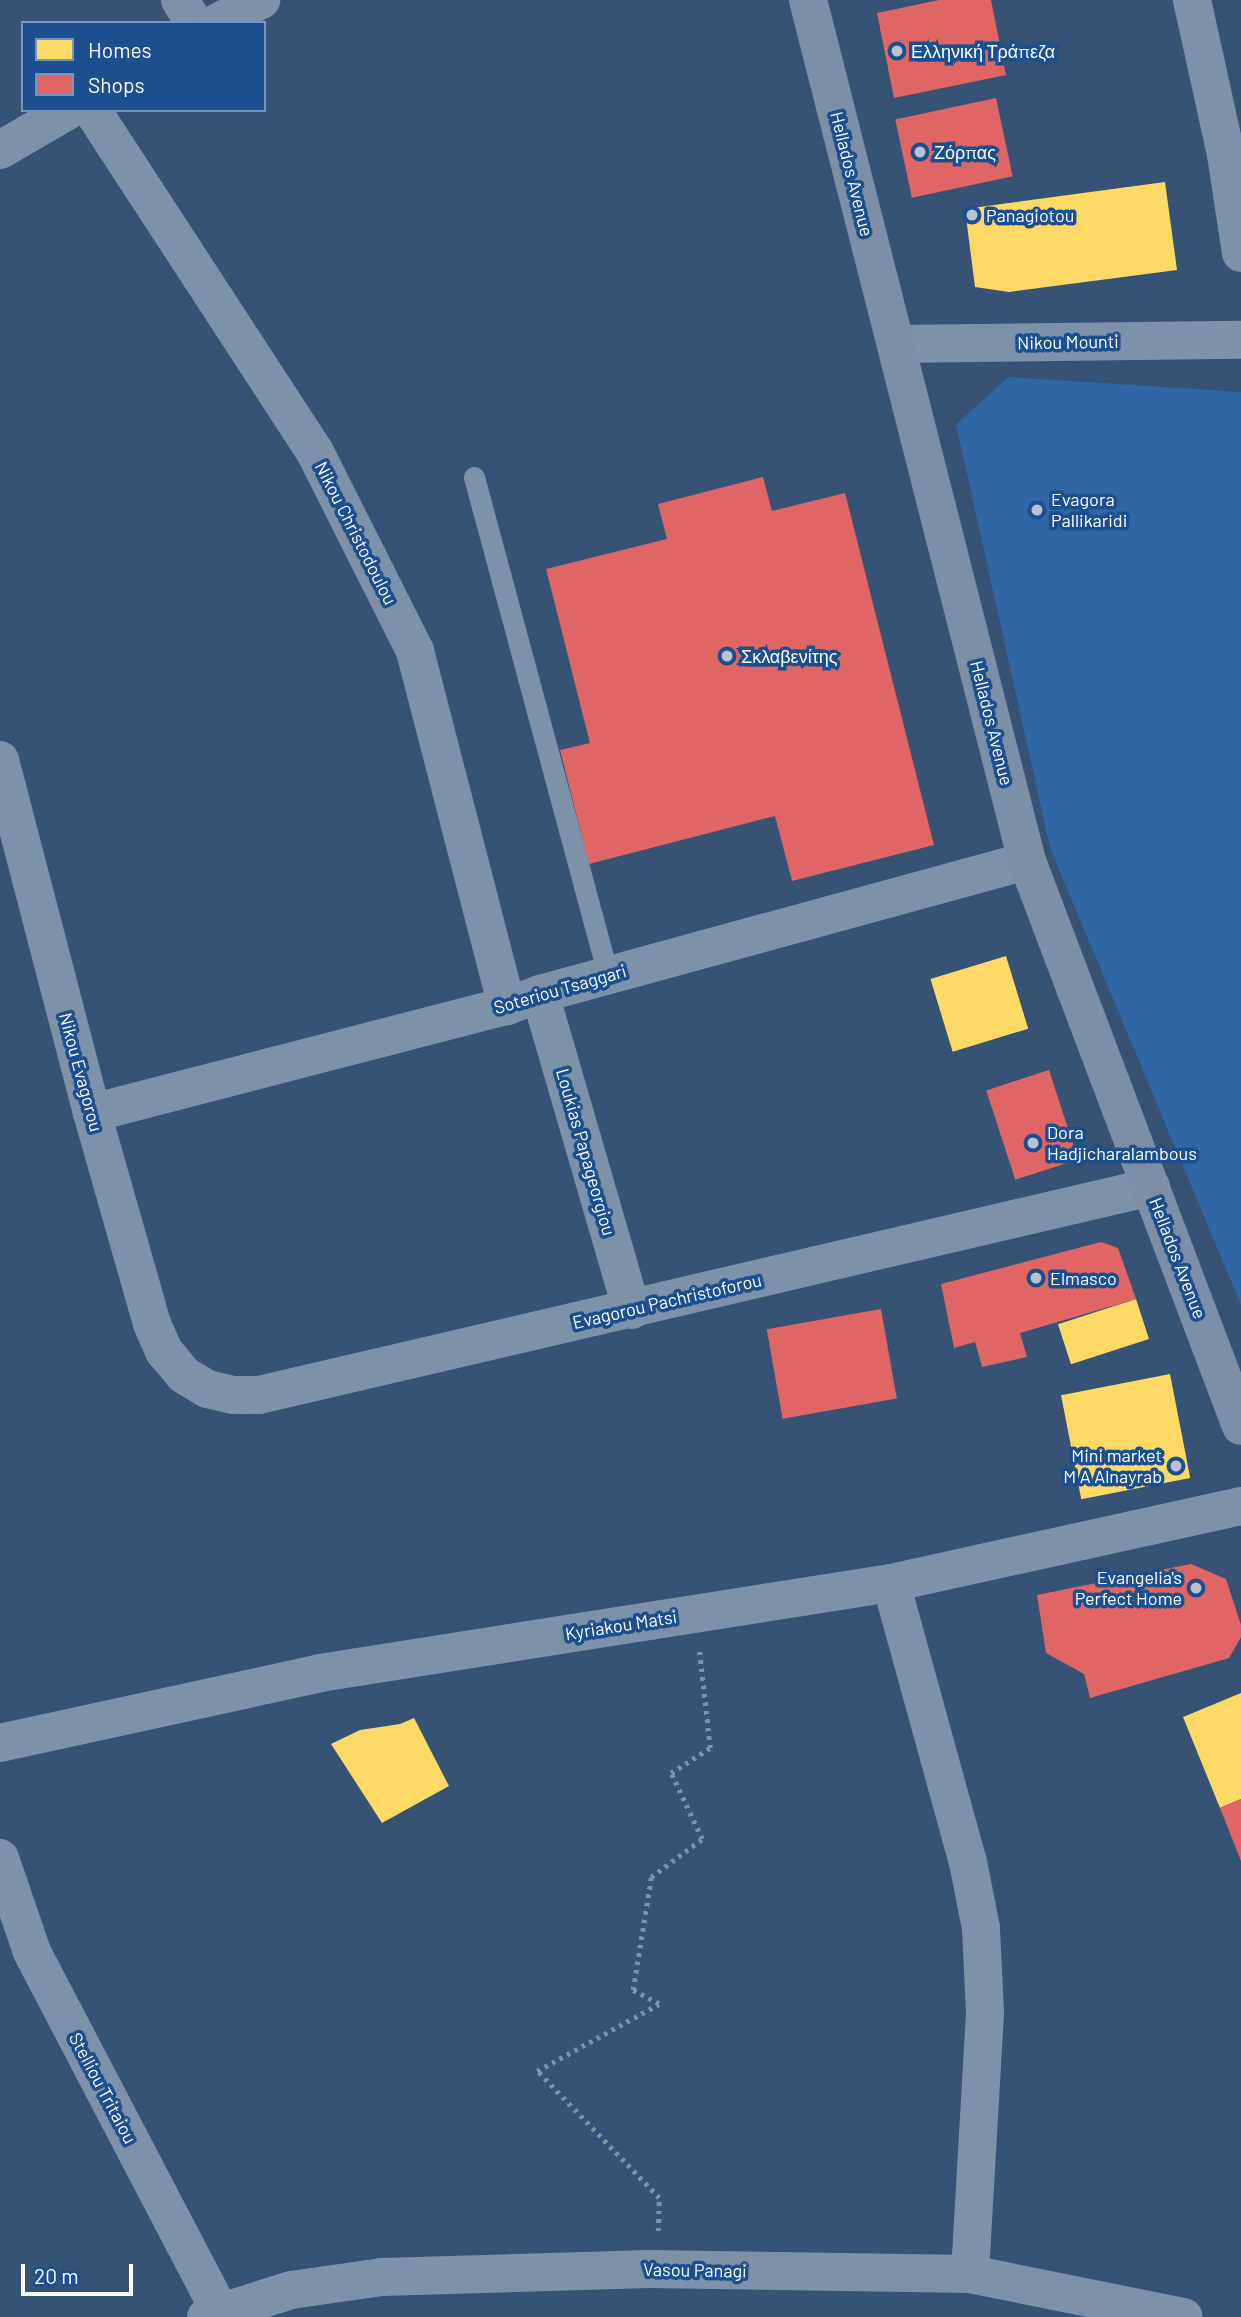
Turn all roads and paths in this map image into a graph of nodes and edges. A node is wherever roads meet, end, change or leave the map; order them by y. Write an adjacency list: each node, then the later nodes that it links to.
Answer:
1 (180, 0): 5 (street)
2 (261, 0): 6 (street)
3 (808, 0): 13 (main road, Hellados Avenue)
4 (1192, 0): 10 (street)
5 (193, 21)
6 (220, 21)
7 (66, 112): 9 (street)
8 (93, 112): 18 (street, Nikou Christodoulou)
9 (0, 150)
10 (1234, 153): 11 (street)
11 (1241, 253)
12 (1241, 340): 13 (street, Nikou Mounti)
13 (896, 344): 16 (main road, Hellados Avenue)
14 (474, 477): 17 (lane)
15 (0, 760): 19 (street, Nikou Evagorou)
16 (1027, 861): 17 (street, Soteriou Tsaggari); 20 (main road, Hellados Avenue)
17 (608, 975): 18 (street, Soteriou Tsaggari)
18 (523, 1000): 19 (street, Soteriou Tsaggari); 21 (street, Loukias Papageorgiou)
19 (92, 1113): 22 (street, Nikou Evagorou)
20 (1151, 1187): 21 (street, Evagorou Pachristoforou); 23 (main road, Hellados Avenue)
21 (632, 1310): 22 (street, Evagorou Pachristoforou)
22 (184, 1375)
23 (1241, 1426)
24 (1241, 1506): 25 (street, Kyriakou Matsi)
25 (891, 1583): 26 (street, Kyriakou Matsi); 30 (street)
26 (695, 1614): 27 (street, Kyriakou Matsi); 29 (path)
27 (0, 1743)
28 (0, 1858): 31 (street, Stelliou Tritaiou)
29 (657, 2269): 30 (street, Vasou Panagi); 31 (street, Vasou Panagi)
30 (970, 2274): 32 (street, Vasou Panagi)
31 (213, 2314)
32 (1184, 2317)

